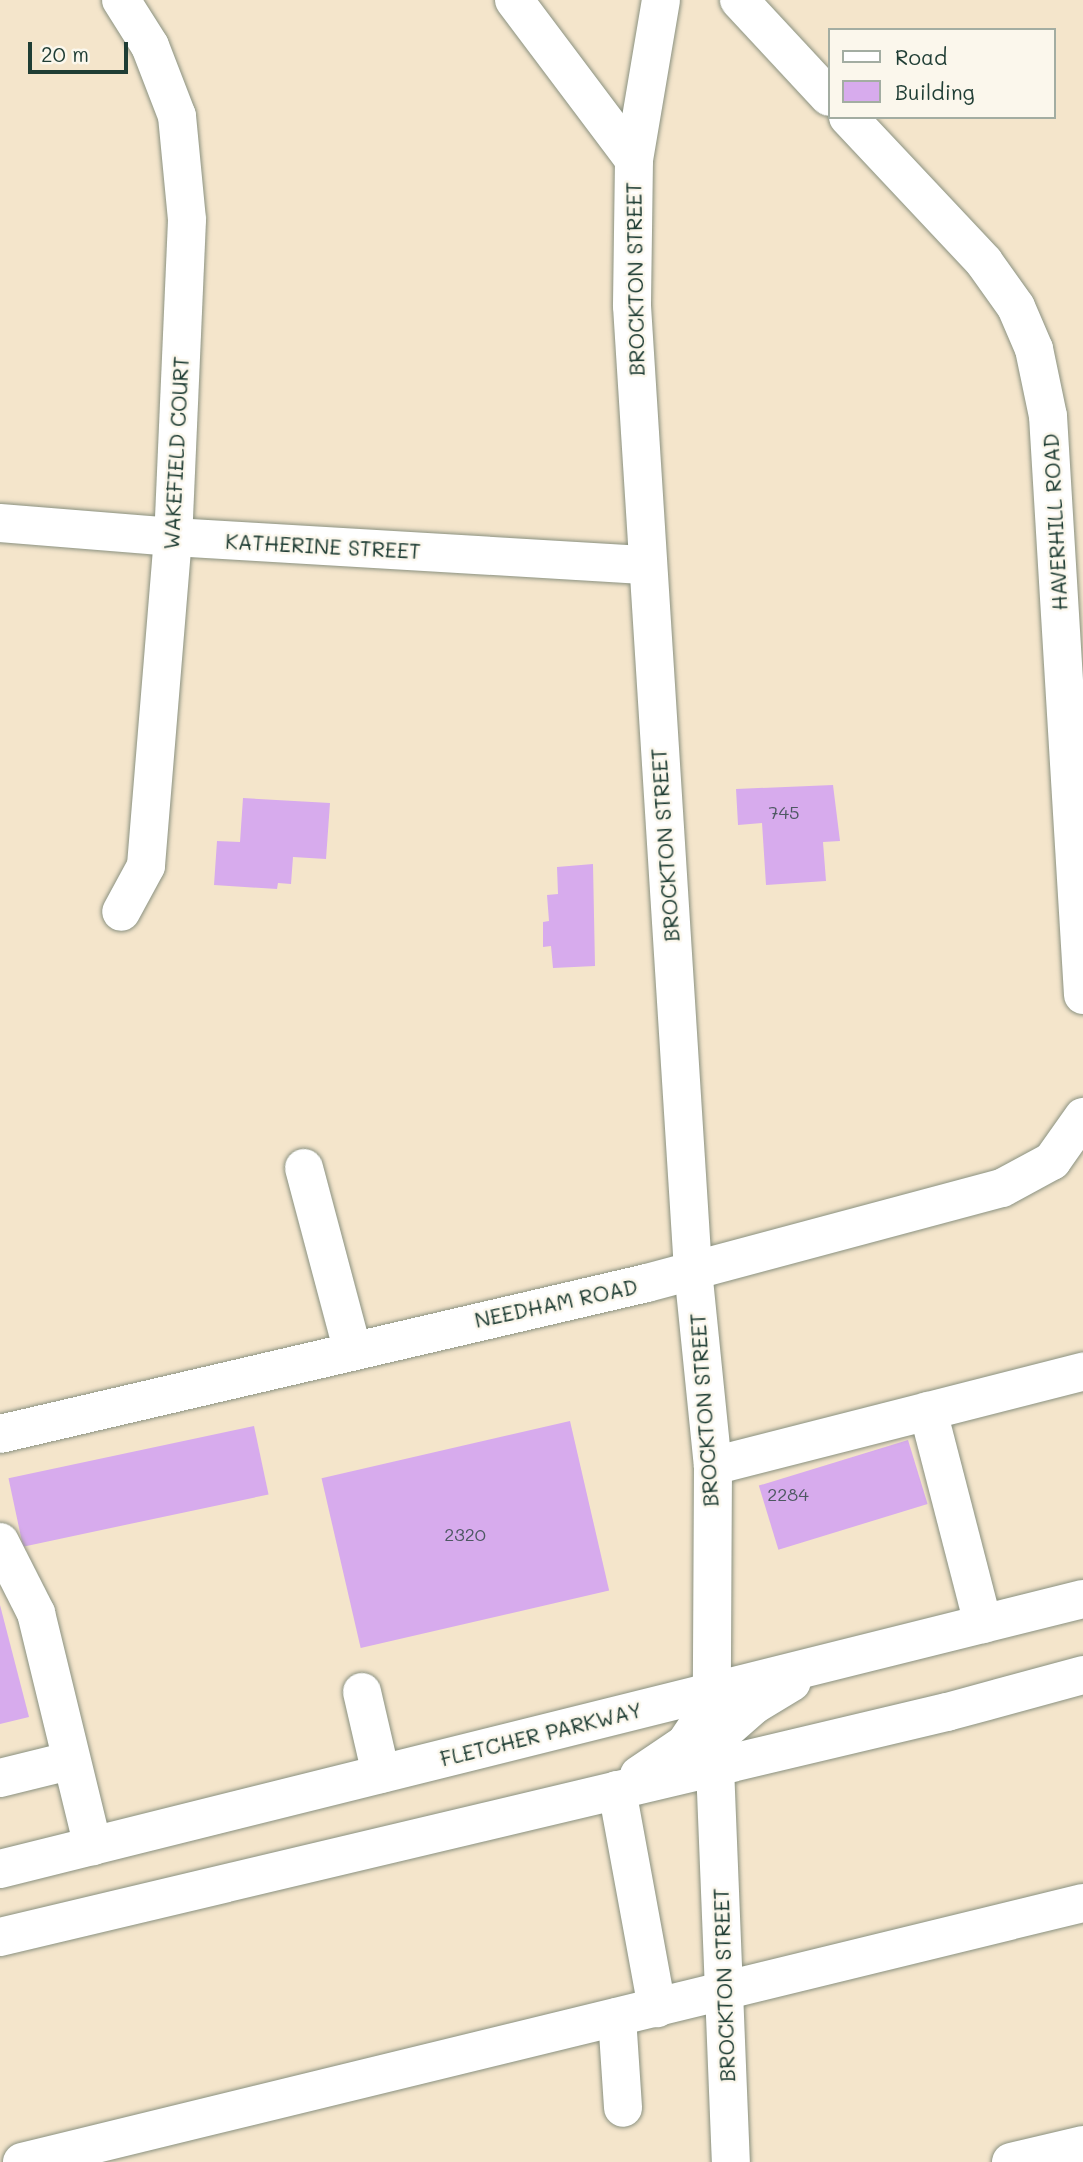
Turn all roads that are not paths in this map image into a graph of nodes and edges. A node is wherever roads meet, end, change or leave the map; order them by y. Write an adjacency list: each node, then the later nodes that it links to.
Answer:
1 (121, 0): 9 (street, WAKEFIELD COURT)
2 (514, 0): 7 (street)
3 (661, 0): 7 (street, BROCKTON STREET)
4 (739, 0): 5 (street)
5 (828, 96)
6 (850, 119): 12 (street, HAVERHILL ROAD)
7 (634, 160): 10 (street, BROCKTON STREET)
8 (0, 523): 9 (street, KATHERINE STREET)
9 (173, 537): 10 (street, KATHERINE STREET); 11 (street, WAKEFIELD COURT)
10 (647, 565): 15 (street, BROCKTON STREET)
11 (121, 912)
12 (1083, 995)
13 (1083, 1117): 15 (street, NEEDHAM ROAD)
14 (304, 1168): 16 (street)
15 (693, 1270): 16 (street, NEEDHAM ROAD); 20 (street, BROCKTON STREET)
16 (352, 1349): 19 (street, NEEDHAM ROAD)
17 (1083, 1372): 18 (street)
18 (928, 1411): 20 (street); 23 (street)
19 (0, 1434)
20 (713, 1466): 26 (street, BROCKTON STREET)
21 (0, 1542): 28 (street)
22 (1083, 1599): 23 (street, FLETCHER PARKWAY)
23 (983, 1624): 24 (street, FLETCHER PARKWAY)
24 (827, 1662): 26 (street, FLETCHER PARKWAY); 29 (street, BROCKTON STREET)
25 (1083, 1675): 29 (street)
26 (712, 1691): 30 (street, FLETCHER PARKWAY); 32 (street)
27 (362, 1692): 30 (street)
28 (69, 1760): 31 (street); 33 (street)
29 (715, 1767): 32 (street); 37 (street, BROCKTON STREET)
30 (381, 1774): 33 (street, FLETCHER PARKWAY)
31 (0, 1778)
32 (617, 1790): 36 (street); 38 (street)
33 (93, 1846): 34 (street, FLETCHER PARKWAY)
34 (0, 1869)
35 (1083, 1903): 37 (street)
36 (0, 1937)
37 (724, 1993): 38 (street); 43 (street, BROCKTON STREET)
38 (657, 2008): 39 (street)
39 (617, 2017): 40 (street); 42 (street)
40 (623, 2108)
41 (1083, 2145): 44 (street)
42 (22, 2162)
43 (731, 2162)
44 (1011, 2162)

